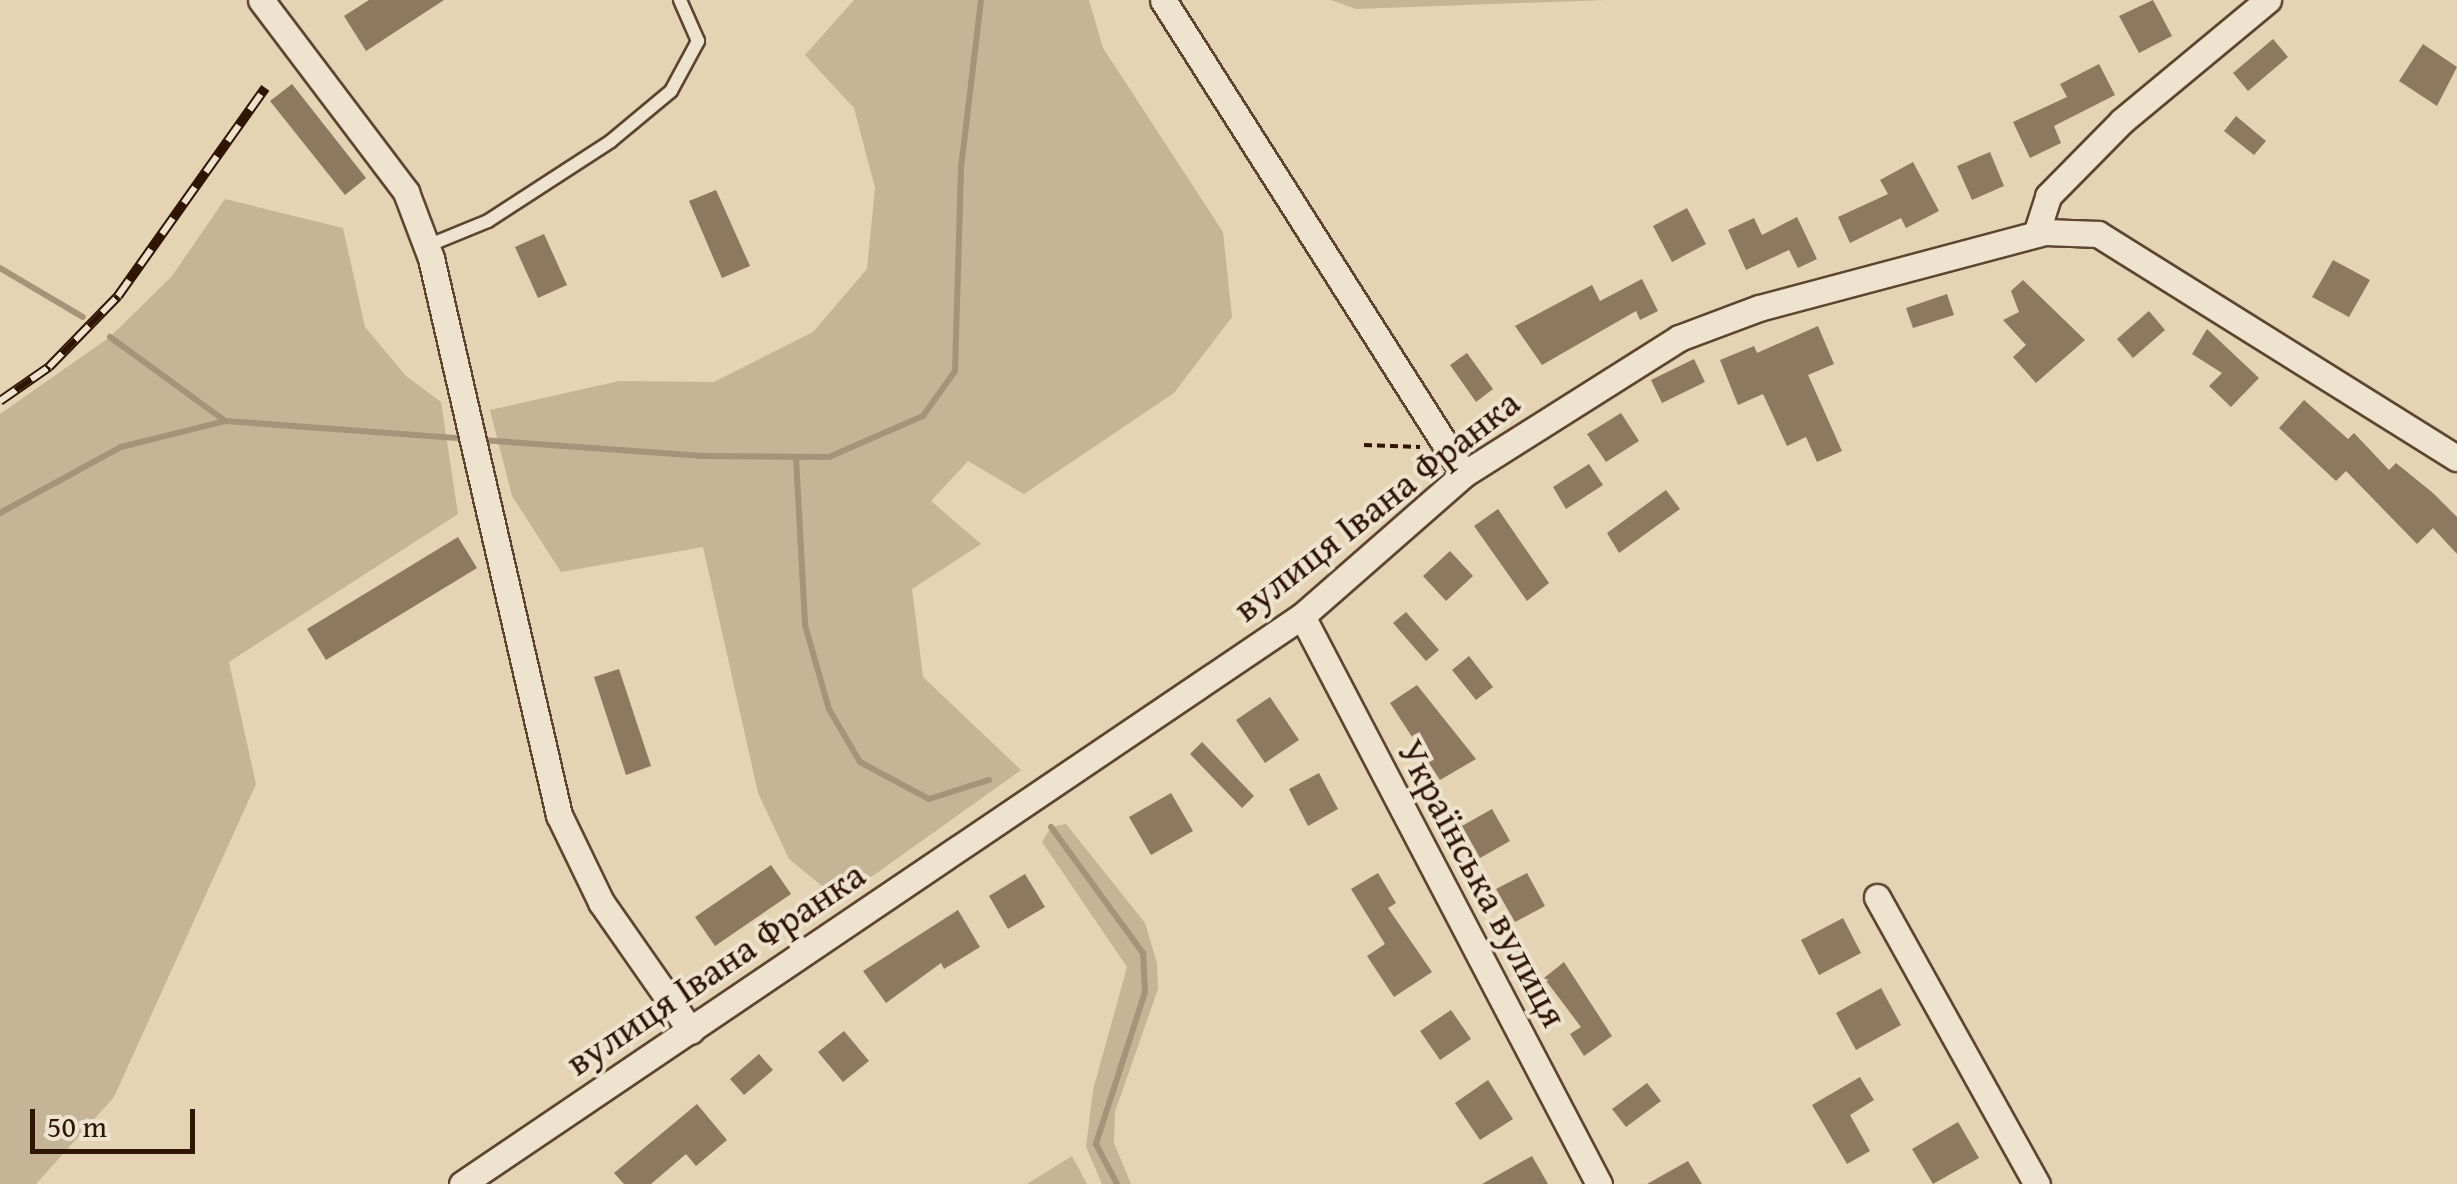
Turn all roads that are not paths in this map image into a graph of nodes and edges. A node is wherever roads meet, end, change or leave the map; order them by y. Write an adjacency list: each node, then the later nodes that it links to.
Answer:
1 (261, 0): 6 (street)
2 (680, 0): 6 (lane)
3 (1163, 0): 8 (street)
4 (2268, 0): 5 (street)
5 (2036, 234): 7 (street, вулиця Івана Франка); 8 (street, вулиця Івана Франка)
6 (427, 246): 11 (street)
7 (2457, 458)
8 (1464, 474): 9 (street, вулиця Івана Франка)
9 (1302, 616): 11 (street, вулиця Івана Франка); 13 (street, Українська вулиця)
10 (1878, 896): 14 (street)
11 (690, 1031): 12 (street, вулиця Івана Франка)
12 (462, 1184)
13 (1598, 1184)
14 (2037, 1184)

